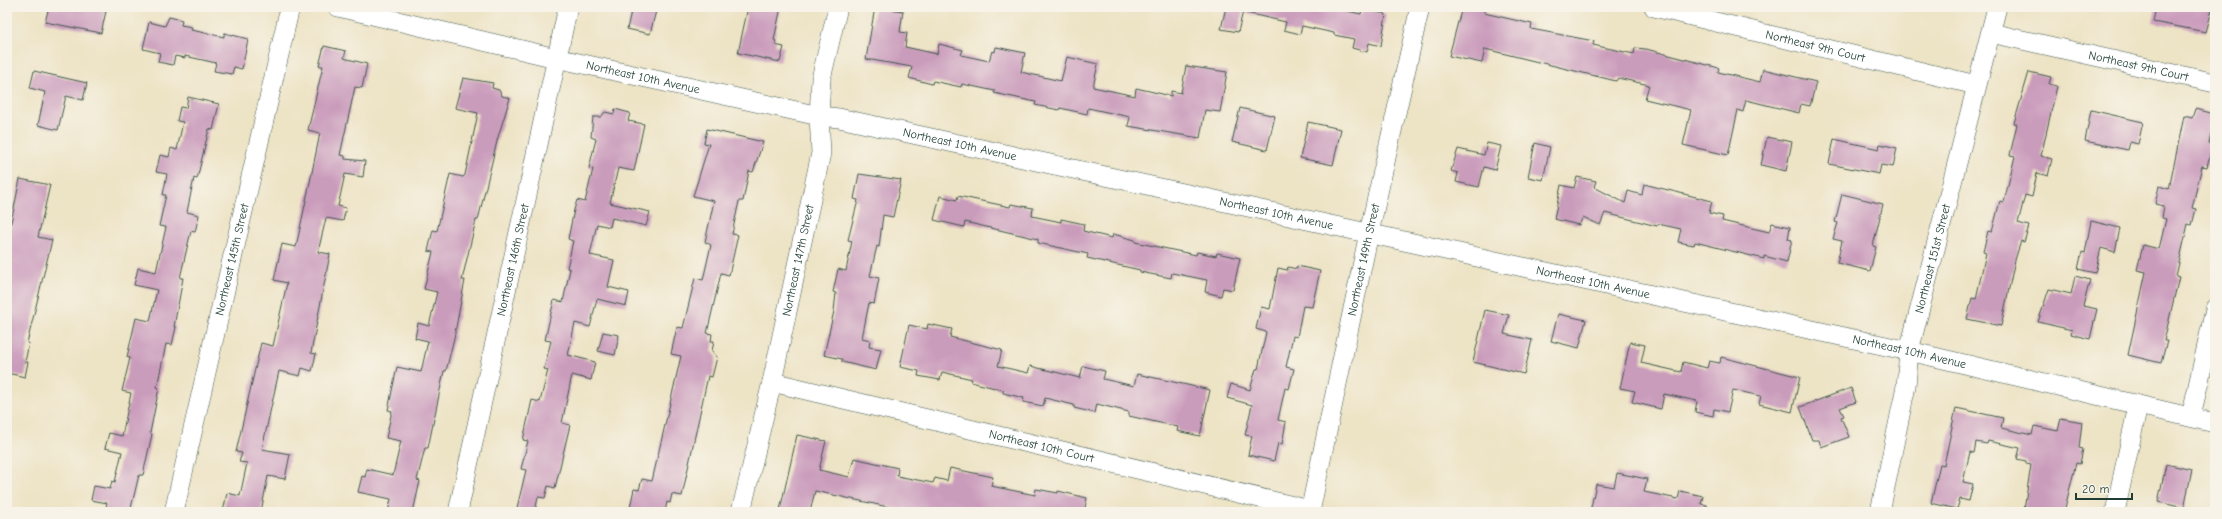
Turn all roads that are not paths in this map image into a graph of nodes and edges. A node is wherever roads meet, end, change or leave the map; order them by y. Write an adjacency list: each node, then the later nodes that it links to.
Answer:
1 (290, 7): 21 (street, Northeast 145th Street)
2 (338, 7): 9 (street, Northeast 10th Avenue)
3 (568, 7): 9 (street, Northeast 146th Street)
4 (838, 7): 12 (street, Northeast 147th Street)
5 (1420, 7): 13 (street, Northeast 149th Street)
6 (1654, 7): 11 (street, Northeast 9th Court)
7 (1997, 7): 8 (street, Northeast 151st Street)
8 (1991, 32): 10 (street, Northeast 9th Court); 11 (street, Northeast 151st Street)
9 (556, 58): 12 (street, Northeast 10th Avenue); 22 (street, Northeast 146th Street)
10 (2215, 83)
11 (1976, 85): 15 (street, Northeast 151st Street)
12 (819, 116): 13 (street, Northeast 10th Avenue); 16 (street, Northeast 147th Street)
13 (1369, 233): 15 (street, Northeast 10th Avenue); 20 (street, Northeast 149th Street)
14 (2215, 309): 18 (street)
15 (1909, 351): 17 (street, Northeast 10th Avenue); 24 (street, Northeast 151st Street)
16 (772, 382): 20 (street, Northeast 10th Court); 23 (street, Northeast 147th Street)
17 (2138, 406): 18 (street, Northeast 10th Avenue); 25 (street)
18 (2191, 417): 19 (street, Northeast 10th Avenue)
19 (2215, 423)
20 (1310, 511)
21 (174, 512)
22 (458, 512)
23 (742, 512)
24 (1880, 512)
25 (2115, 512)

